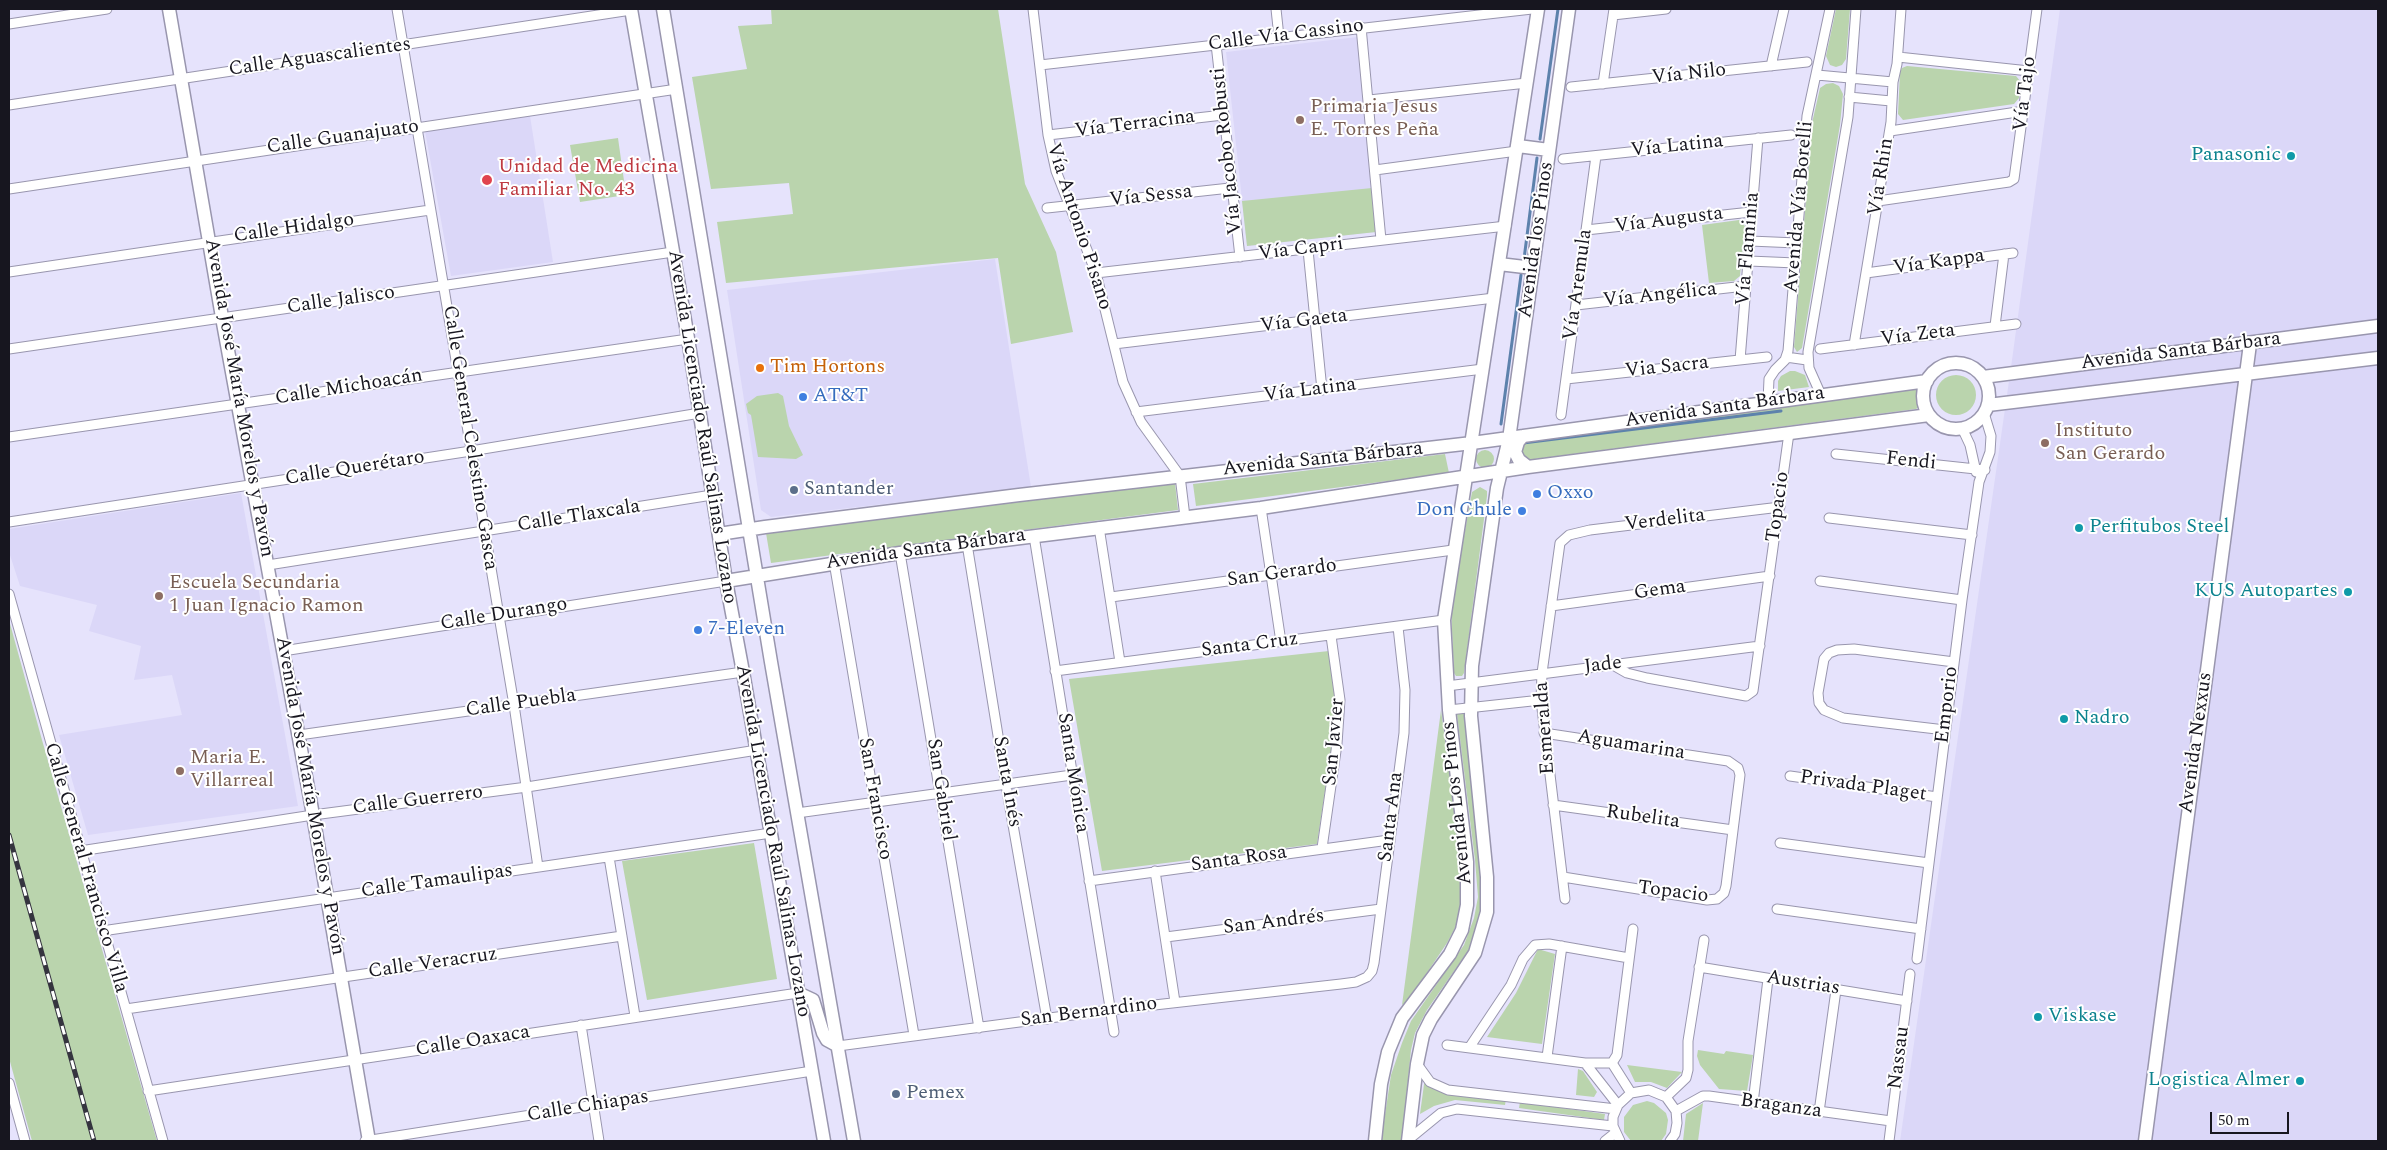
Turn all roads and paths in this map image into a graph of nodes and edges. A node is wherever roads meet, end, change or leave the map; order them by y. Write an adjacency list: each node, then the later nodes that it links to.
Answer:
1 (107, 9): 18 (street)
2 (169, 9): 29 (street, Avenida José María Morelos y Pavón)
3 (397, 9): 22 (street, Calle General Celestino Gasca)
4 (631, 9): 22 (street, Calle Aguascalientes); 36 (street, Avenida Licenciado Raúl Salinas Lozano)
5 (663, 9): 35 (street, Avenida Licenciado Raúl Salinas Lozano)
6 (1032, 9): 25 (street, Vía Antonio Pisano)
7 (1276, 9): 20 (street)
8 (1532, 9): 19 (street, Calle Vía Cassino)
9 (1538, 9): 31 (street, Avenida los Pinos)
10 (1569, 9): 49 (street, Avenida los Pinos)
11 (1666, 9): 17 (street)
12 (1784, 9): 26 (street)
13 (1830, 9): 28 (street, Avenida Vía Borelli)
14 (1856, 9): 30 (street, Avenida Vía Borelli)
15 (1901, 9): 23 (street, Vía Rhin)
16 (2037, 9): 27 (street, Vía Tajo)
17 (1613, 12): 33 (street)
18 (9, 24)
19 (1361, 27): 20 (street, Calle Vía Cassino); 38 (street)
20 (1279, 37): 21 (street, Calle Vía Cassino)
21 (1216, 44): 25 (street, Calle Vía Cassino); 42 (street, Vía Jacobo Robusti)
22 (403, 46): 29 (street, Calle Aguascalientes); 43 (street, Calle General Celestino Gasca)
23 (1898, 57): 27 (street); 32 (street, Vía Rhin)
24 (1807, 62): 26 (street, Vía Nilo)
25 (1040, 65): 46 (street, Vía Antonio Pisano)
26 (1771, 66): 33 (street, Vía Nilo)
27 (2029, 71): 41 (street, Vía Tajo)
28 (1817, 74): 30 (street); 66 (street, Avenida Vía Borelli)
29 (182, 78): 40 (street, Calle Aguascalientes); 52 (street, Avenida José María Morelos y Pavón)
30 (1850, 78): 32 (street); 37 (street, Avenida Vía Borelli)
31 (1526, 82): 38 (street); 48 (street, Avenida los Pinos)
32 (1893, 82): 39 (street, Vía Rhin)
33 (1603, 84): 34 (street, Vía Nilo)
34 (1572, 87)
35 (677, 89): 36 (street, Calle Guanajuato); 135 (street, Avenida Licenciado Raúl Salinas Lozano)
36 (645, 92): 43 (street, Calle Guanajuato); 68 (street, Avenida Licenciado Raúl Salinas Lozano)
37 (1849, 97): 39 (street); 96 (street, Avenida Vía Borelli)
38 (1369, 100): 53 (street)
39 (1891, 100): 44 (street, Vía Rhin)
40 (9, 105)
41 (2024, 111): 44 (street); 56 (street, Vía Tajo)
42 (1223, 114): 46 (street, Vía Terracina); 54 (street, Vía Jacobo Robusti)
43 (416, 127): 52 (street, Calle Guanajuato); 59 (street, Calle General Celestino Gasca)
44 (1890, 131): 56 (street, Vía Rhin)
45 (1791, 135): 47 (street, Vía Latina)
46 (1048, 136): 57 (street, Vía Antonio Pisano)
47 (1758, 138): 50 (street, Vía Latina); 60 (street, Vía Flaminia)
48 (1518, 149): 49 (street); 53 (street); 61 (street, Avenida los Pinos)
49 (1550, 150): 73 (street, Avenida los Pinos)
50 (1596, 156): 51 (street, Vía Latina); 62 (street, Vía Aremula)
51 (1563, 159)
52 (196, 160): 55 (street, Calle Guanajuato); 65 (street, Avenida José María Morelos y Pavón)
53 (1374, 170): 63 (street)
54 (1230, 188): 57 (street, Vía Sessa); 69 (street, Vía Jacobo Robusti)
55 (9, 189)
56 (1878, 202): 75 (street, Vía Rhin)
57 (1071, 206): 58 (street, Vía Sessa); 76 (street, Vía Antonio Pisano)
58 (1047, 208)
59 (430, 210): 65 (street, Calle Hidalgo); 77 (street, Calle General Celestino Gasca)
60 (1751, 212): 62 (street, Vía Augusta); 64 (street, Vía Flaminia)
61 (1506, 226): 63 (street, Vía Capri); 72 (street, Avenida los Pinos)
62 (1586, 230): 80 (street, Vía Aremula)
63 (1381, 240): 67 (street, Vía Capri)
64 (1750, 241): 66 (street, Vía Augusta); 70 (street, Vía Flaminia)
65 (210, 242): 74 (street, Calle Hidalgo); 81 (street, Avenida José María Morelos y Pavón)
66 (1797, 243): 71 (street, Avenida Vía Borelli)
67 (1308, 250): 69 (street, Vía Capri); 82 (street)
68 (673, 252): 77 (street, Calle Jalisco); 86 (street, Avenida Licenciado Raúl Salinas Lozano)
69 (1240, 257): 76 (street, Vía Capri)
70 (1749, 261): 71 (street); 78 (street, Vía Flaminia)
71 (1796, 263): 93 (street, Avenida Vía Borelli)
72 (1499, 264): 73 (street); 79 (street, Avenida los Pinos)
73 (1533, 268): 116 (street, Avenida los Pinos)
74 (9, 272)
75 (1866, 273): 84 (street, Vía Kappa); 88 (street, Vía Rhin)
76 (1096, 274): 87 (street, Vía Antonio Pisano)
77 (443, 286): 81 (street, Calle Jalisco); 98 (street, Calle General Celestino Gasca)
78 (1745, 286): 80 (street, Vía Angélica); 95 (street, Vía Flaminia)
79 (1494, 298): 82 (street, Vía Gaeta); 97 (street, Avenida los Pinos)
80 (1576, 305): 101 (street, Vía Aremula)
81 (222, 318): 90 (street, Calle Jalisco); 106 (street, Avenida José María Morelos y Pavón)
82 (1314, 321): 87 (street, Vía Gaeta); 103 (street)
83 (2016, 324): 84 (street, Vía Zeta)
84 (1995, 326): 88 (street, Vía Zeta)
85 (2378, 326): 89 (street, Avenida Santa Bárbara)
86 (688, 339): 98 (street, Calle Michoacán); 109 (street, Avenida Licenciado Raúl Salinas Lozano)
87 (1114, 344): 108 (street, Vía Antonio Pisano)
88 (1854, 344): 91 (street, Vía Zeta)
89 (2250, 344): 99 (street, Avenida Nexxus); 100 (street, Avenida Santa Bárbara)
90 (9, 349)
91 (1820, 349)
92 (1767, 357): 95 (street, Via Sacra)
93 (1786, 357): 96 (street); 105 (street)
94 (2378, 358): 99 (street, Avenida Santa Bárbara)
95 (1740, 360): 101 (street, Via Sacra)
96 (1807, 360): 104 (street)
97 (1483, 369): 103 (street, Vía Latina); 117 (street, Avenida los Pinos)
98 (458, 371): 106 (street, Calle Michoacán); 118 (street, Calle General Celestino Gasca)
99 (2246, 374): 107 (street, Avenida Santa Bárbara); 264 (street, Avenida Nexxus)
100 (1983, 377): 102 (street); 107 (street)
101 (1566, 379): 110 (street, Vía Aremula)
102 (1927, 381): 104 (street, Avenida Santa Bárbara); 111 (street)
103 (1322, 390): 108 (street, Vía Latina)
104 (1822, 395): 105 (street, Avenida Santa Bárbara)
105 (1768, 401): 114 (street, Avenida Santa Bárbara)
106 (238, 405): 115 (street, Calle Michoacán); 127 (street, Avenida José María Morelos y Pavón)
107 (1986, 409): 112 (street); 122 (street, Emporio)
108 (1136, 412): 124 (street, Vía Antonio Pisano)
109 (700, 413): 118 (street, Calle Querétaro); 128 (street, Avenida Licenciado Raúl Salinas Lozano)
110 (1561, 415)
111 (1929, 415): 112 (street); 113 (street, Avenida Santa Bárbara)
112 (1962, 428): 121 (street, Emporio)
113 (1789, 433): 120 (street, Avenida Santa Bárbara); 130 (street, Topacio)
114 (1523, 436): 116 (street, Avenida Santa Bárbara); 120 (street)
115 (9, 437)
116 (1508, 439): 117 (street, Avenida Santa Bárbara); 123 (street, Avenida los Pinos)
117 (1472, 443): 124 (street, Avenida Santa Bárbara); 125 (street, Avenida Los Pinos)
118 (471, 451): 127 (street, Calle Querétaro); 136 (street, Calle General Celestino Gasca)
119 (1836, 454): 121 (street, Fendi)
120 (1528, 467): 123 (street, Avenida Santa Bárbara)
121 (1974, 468): 122 (street, Fendi); 126 (street, Emporio)
122 (1985, 470): 126 (street, Emporio)
123 (1501, 472): 125 (street, Avenida Santa Bárbara); 168 (street, Avenida Los Pinos)
124 (1180, 476): 131 (street, Vía Antonio Pisano); 135 (street, Avenida Santa Bárbara)
125 (1466, 477): 129 (street, Avenida Santa Bárbara); 141 (street, Avenida Los Pinos)
126 (1979, 482): 138 (street, Emporio)
127 (254, 485): 133 (street, Calle Querétaro); 145 (street, Avenida José María Morelos y Pavón)
128 (712, 495): 136 (street, Calle Tlaxcala); 137 (street, Avenida Licenciado Raúl Salinas Lozano)
129 (1261, 508): 131 (street, Avenida Santa Bárbara); 146 (street)
130 (1780, 508): 142 (street, Verdelita); 148 (street, Topacio)
131 (1185, 517): 134 (street, Avenida Santa Bárbara)
132 (1829, 518): 138 (street)
133 (9, 522)
134 (1099, 527): 139 (street, Avenida Santa Bárbara); 152 (street)
135 (749, 529): 137 (street, Avenida Santa Bárbara); 147 (street, Avenida Licenciado Raúl Salinas Lozano)
136 (483, 533): 145 (street, Calle Tlaxcala); 155 (street, Calle General Celestino Gasca)
137 (719, 534): 149 (street, Avenida Licenciado Raúl Salinas Lozano)
138 (1972, 535): 153 (street, Emporio)
139 (1034, 536): 140 (street, Avenida Santa Bárbara); 165 (street, Santa Mónica)
140 (967, 544): 143 (street, Avenida Santa Bárbara); 181 (street, Santa Inés)
141 (1453, 550): 146 (street, San Gerardo); 156 (street, Avenida Los Pinos)
142 (1558, 550): 154 (street, Esmeralda)
143 (900, 553): 144 (street, Avenida Santa Bárbara); 183 (street, San Gabriel)
144 (834, 562): 147 (street, Avenida Santa Bárbara); 185 (street, San Francisco)
145 (268, 565): 161 (street, Avenida José María Morelos y Pavón)
146 (1272, 575): 152 (street, San Gerardo); 159 (street)
147 (756, 576): 149 (street, Avenida Santa Bárbara); 187 (street, Avenida Licenciado Raúl Salinas Lozano)
148 (1770, 576): 154 (street, Gema); 160 (street, Topacio)
149 (726, 581): 155 (street, Calle Durango); 166 (street, Avenida Licenciado Raúl Salinas Lozano)
150 (1820, 581): 153 (street)
151 (9, 594): 194 (street, Calle General Francisco Villa)
152 (1111, 597): 162 (street)
153 (1962, 600): 163 (street, Emporio)
154 (1551, 606): 167 (street, Esmeralda)
155 (499, 616): 161 (street, Calle Durango); 171 (street, Calle General Celestino Gasca)
156 (1444, 620): 157 (street, Santa Cruz); 169 (street, Avenida Los Pinos)
157 (1398, 627): 158 (street, Santa Cruz); 191 (street, Santa Ana)
158 (1331, 636): 159 (street, Santa Cruz); 193 (street, San Javier)
159 (1281, 642): 162 (street, Santa Cruz)
160 (1760, 646): 164 (street, Jade); 164 (street, Topacio)
161 (283, 651): 176 (street, Avenida José María Morelos y Pavón)
162 (1120, 662): 165 (street, Santa Cruz)
163 (1954, 662): 174 (street, Emporio); 174 (street)
164 (1613, 665): 167 (street, Jade)
165 (1055, 671): 179 (street, Santa Mónica)
166 (743, 672): 171 (street, Calle Puebla); 177 (street, Avenida Licenciado Raúl Salinas Lozano)
167 (1542, 673): 168 (street, Jade); 170 (street, Esmeralda)
168 (1470, 683): 169 (street, Jade); 172 (street, Avenida Los Pinos)
169 (1447, 686): 173 (street, Avenida Los Pinos)
170 (1541, 700): 172 (street); 175 (street, Esmeralda)
171 (514, 705): 176 (street, Calle Puebla); 182 (street, Calle General Celestino Gasca)
172 (1471, 708): 173 (street); 238 (street, Avenida Los Pinos)
173 (1449, 710): 260 (street, Avenida Los Pinos)
174 (1945, 730): 184 (street, Emporio)
175 (1544, 733): 178 (street, Aguamarina); 186 (street, Esmeralda)
176 (299, 735): 188 (street, Avenida José María Morelos y Pavón)
177 (756, 750): 182 (street, Calle Guerrero); 190 (street, Avenida Licenciado Raúl Salinas Lozano)
178 (1718, 759): 189 (street, Topacio)
179 (1072, 775): 181 (street); 200 (street, Santa Mónica)
180 (1790, 776): 184 (street, Privada Plaget)
181 (1006, 785): 183 (street); 226 (street, Santa Inés)
182 (527, 787): 188 (street, Calle Guerrero); 197 (street, Calle General Celestino Gasca)
183 (941, 794): 185 (street); 228 (street, San Gabriel)
184 (1937, 797): 196 (street, Emporio)
185 (875, 803): 187 (street); 230 (street, San Francisco)
186 (1553, 805): 189 (street, Rubelita); 199 (street, Esmeralda)
187 (798, 813): 232 (street, Avenida Licenciado Raúl Salinas Lozano)
188 (313, 814): 194 (street, Calle Guerrero); 201 (street, Avenida José María Morelos y Pavón)
189 (1733, 830): 199 (street, Topacio)
190 (771, 833): 195 (street, Calle Tamaulipas); 220 (street, Avenida Licenciado Raúl Salinas Lozano)
191 (1389, 840): 193 (street, Santa Rosa); 203 (street, Santa Ana)
192 (1780, 843): 196 (street)
193 (1322, 848): 198 (street, Santa Rosa)
194 (80, 851): 207 (street, Calle General Francisco Villa)
195 (609, 857): 197 (street, Calle Tamaulipas); 208 (street)
196 (1929, 863): 206 (street, Emporio)
197 (538, 867): 201 (street, Calle Tamaulipas)
198 (1155, 871): 200 (street, Santa Rosa); 209 (street)
199 (1563, 877): 202 (street, Esmeralda)
200 (1089, 881): 224 (street, Santa Mónica)
201 (328, 898): 207 (street, Calle Tamaulipas); 216 (street, Avenida José María Morelos y Pavón)
202 (1565, 899)
203 (1381, 909): 209 (street, San Andrés); 218 (street, Santa Ana)
204 (1777, 909): 206 (street)
205 (1633, 929): 212 (street)
206 (1921, 929): 213 (street, Emporio)
207 (102, 931): 223 (street, Calle General Francisco Villa)
208 (622, 936): 216 (street, Calle Veracruz); 225 (street)
209 (1166, 937): 222 (street)
210 (1704, 940): 214 (street)
211 (1562, 946): 212 (street); 233 (street); 234 (street)
212 (1629, 958): 237 (street)
213 (1917, 959)
214 (1699, 967): 217 (street, Austrias); 243 (street)
215 (1910, 974): 221 (street, Nassau)
216 (341, 978): 223 (street, Calle Veracruz); 235 (street, Avenida José María Morelos y Pavón)
217 (1768, 979): 219 (street, Austrias); 245 (street)
218 (1341, 984): 222 (street, San Bernardino)
219 (1836, 990): 221 (street, Austrias); 249 (street)
220 (798, 993): 225 (street, Calle Oaxaca); 232 (street); 239 (street, Avenida Licenciado Raúl Salinas Lozano)
221 (1907, 1001): 251 (street, Nassau)
222 (1175, 1002): 224 (street, San Bernardino)
223 (126, 1009): 241 (street, Calle General Francisco Villa)
224 (1110, 1010): 226 (street, San Bernardino); 229 (street, Santa Mónica)
225 (635, 1016): 227 (street, Calle Oaxaca)
226 (1047, 1018): 228 (street, San Bernardino)
227 (580, 1025): 235 (street, Calle Oaxaca); 246 (street)
228 (979, 1028): 230 (street, San Bernardino)
229 (1114, 1032)
230 (914, 1035): 232 (street, San Bernardino)
231 (1447, 1045): 233 (street)
232 (838, 1046): 259 (street, Avenida Licenciado Raúl Salinas Lozano)
233 (1470, 1048): 234 (street)
234 (1547, 1057): 236 (street)
235 (355, 1060): 241 (street, Calle Oaxaca); 256 (street, Avenida José María Morelos y Pavón)
236 (1585, 1063): 237 (street); 247 (street)
237 (1612, 1063): 242 (street)
238 (1417, 1064): 244 (street); 253 (street, Avenida Los Pinos)
239 (812, 1071): 246 (street, Calle Chiapas); 258 (street, Avenida Licenciado Raúl Salinas Lozano)
240 (9, 1083): 254 (street)
241 (148, 1091): 255 (street, Calle General Francisco Villa)
242 (1631, 1094): 243 (street); 247 (street)
243 (1666, 1097): 248 (street)
244 (1510, 1098): 247 (street); 250 (street)
245 (1753, 1103): 248 (street, Braganza); 249 (street, Braganza)
246 (593, 1106): 256 (street, Calle Chiapas); 257 (street)
247 (1617, 1107): 252 (street)
248 (1676, 1112): 262 (street)
249 (1819, 1112): 251 (street, Braganza)
250 (1508, 1113): 252 (street); 253 (street)
251 (1891, 1121): 263 (street, Nassau)
252 (1616, 1133): 261 (street)
253 (1408, 1140)
254 (25, 1141)
255 (163, 1141)
256 (367, 1141)
257 (599, 1141)
258 (824, 1141)
259 (854, 1141)
260 (1375, 1141)
261 (1605, 1141)
262 (1670, 1141)
263 (1889, 1141)
264 (2145, 1141)

